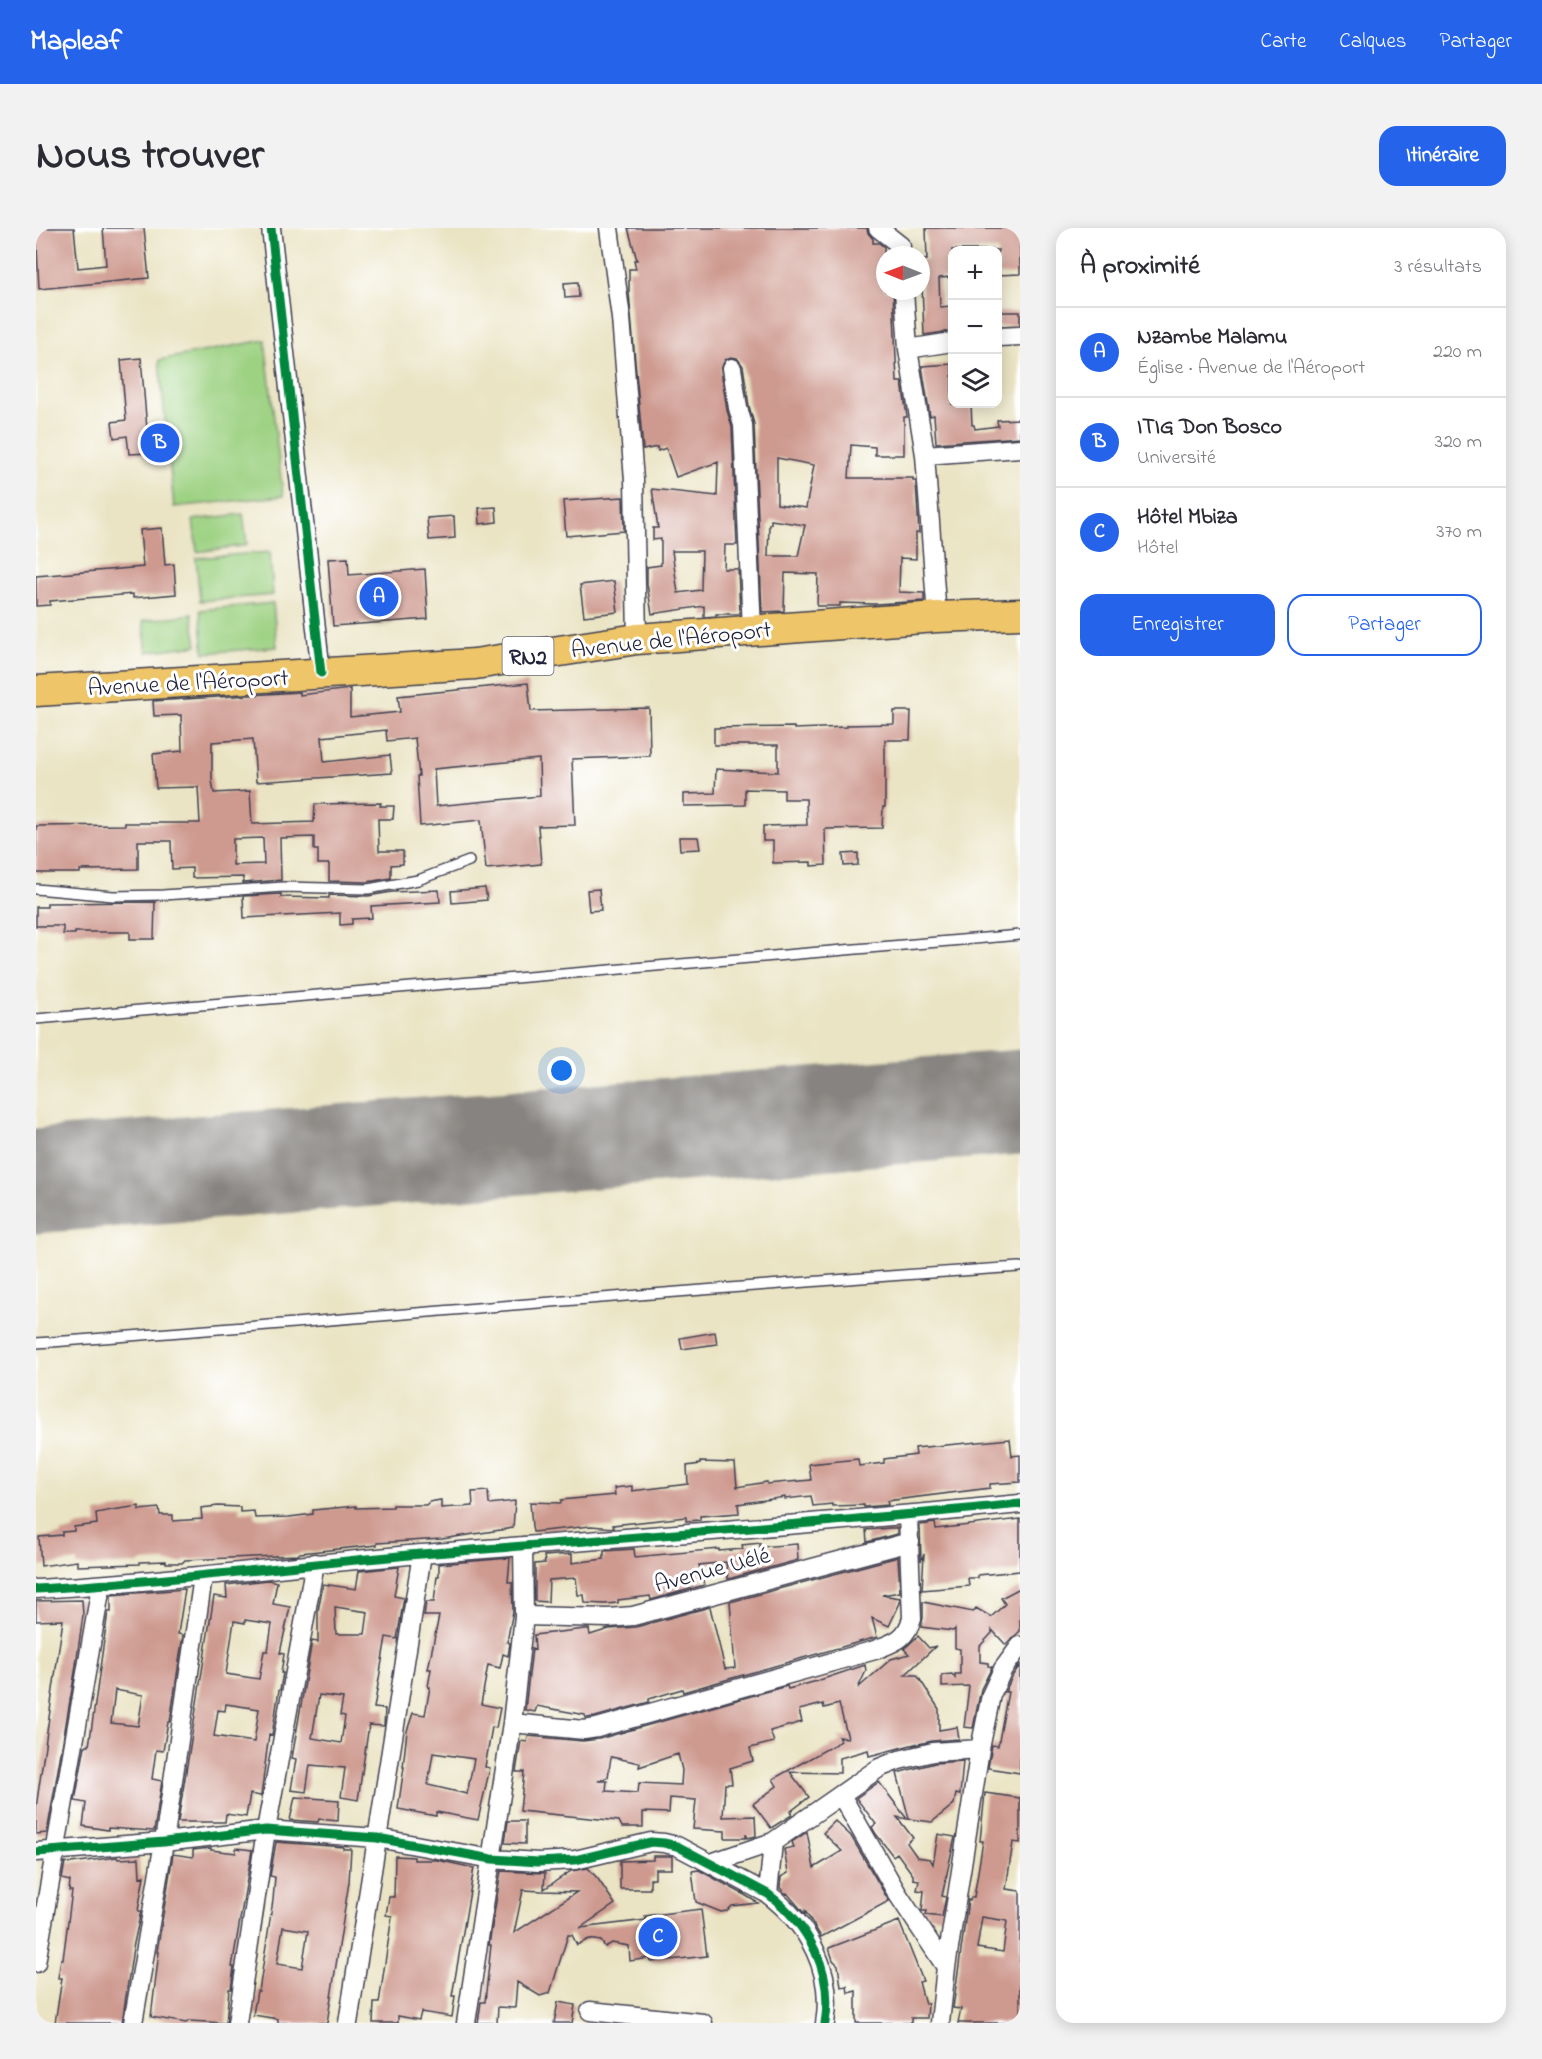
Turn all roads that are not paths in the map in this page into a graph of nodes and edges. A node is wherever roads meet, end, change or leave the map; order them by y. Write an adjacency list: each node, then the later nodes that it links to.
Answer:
1 (272, 228): 17 (street)
2 (609, 228): 16 (street)
3 (878, 228): 4 (street)
4 (900, 243)
5 (905, 300): 9 (street)
6 (1020, 336): 7 (street)
7 (1002, 337)
8 (948, 343): 9 (street)
9 (908, 349): 12 (street)
10 (732, 368): 15 (street)
11 (1020, 448): 12 (street)
12 (925, 455): 14 (street)
13 (1020, 614): 14 (highway, Avenue de l'Aéroport / RN2)
14 (937, 617): 15 (highway, Avenue de l'Aéroport / RN2)
15 (752, 630): 16 (highway, Avenue de l'Aéroport / RN2)
16 (637, 639): 17 (highway, Avenue de l'Aéroport / RN2)
17 (321, 674): 18 (highway, Avenue de l'Aéroport / RN2)
18 (36, 691)
19 (469, 861): 20 (lane)
20 (36, 889)
21 (1020, 935): 22 (lane)
22 (36, 1018)
23 (1020, 1267): 24 (lane)
24 (36, 1344)
25 (1020, 1504): 26 (street)
26 (908, 1516): 27 (street); 28 (street)
27 (910, 1542): 34 (street, Avenue Uélé); 36 (street)
28 (523, 1546): 29 (street); 34 (street)
29 (422, 1554): 30 (street); 40 (street)
30 (315, 1563): 31 (street); 39 (street)
31 (203, 1577): 32 (street); 41 (street)
32 (101, 1586): 33 (street); 43 (street)
33 (36, 1589)
34 (524, 1616): 36 (street)
35 (1020, 1646): 37 (street)
36 (512, 1723): 45 (street)
37 (980, 1749): 38 (street); 49 (street)
38 (841, 1795): 42 (street); 49 (street)
39 (266, 1830): 40 (street); 41 (street); 52 (street)
40 (377, 1838): 45 (street); 53 (street)
41 (164, 1842): 43 (street); 51 (street)
42 (773, 1842): 46 (street); 47 (street)
43 (55, 1851): 44 (street); 48 (street)
44 (36, 1852)
45 (492, 1859): 46 (street); 54 (street)
46 (711, 1863): 47 (street)
47 (768, 1894): 56 (street)
48 (36, 1963)
49 (946, 1966): 57 (street)
50 (590, 2012): 55 (street)
51 (133, 2023)
52 (237, 2023)
53 (348, 2023)
54 (466, 2023)
55 (703, 2023)
56 (825, 2023)
57 (940, 2023)

